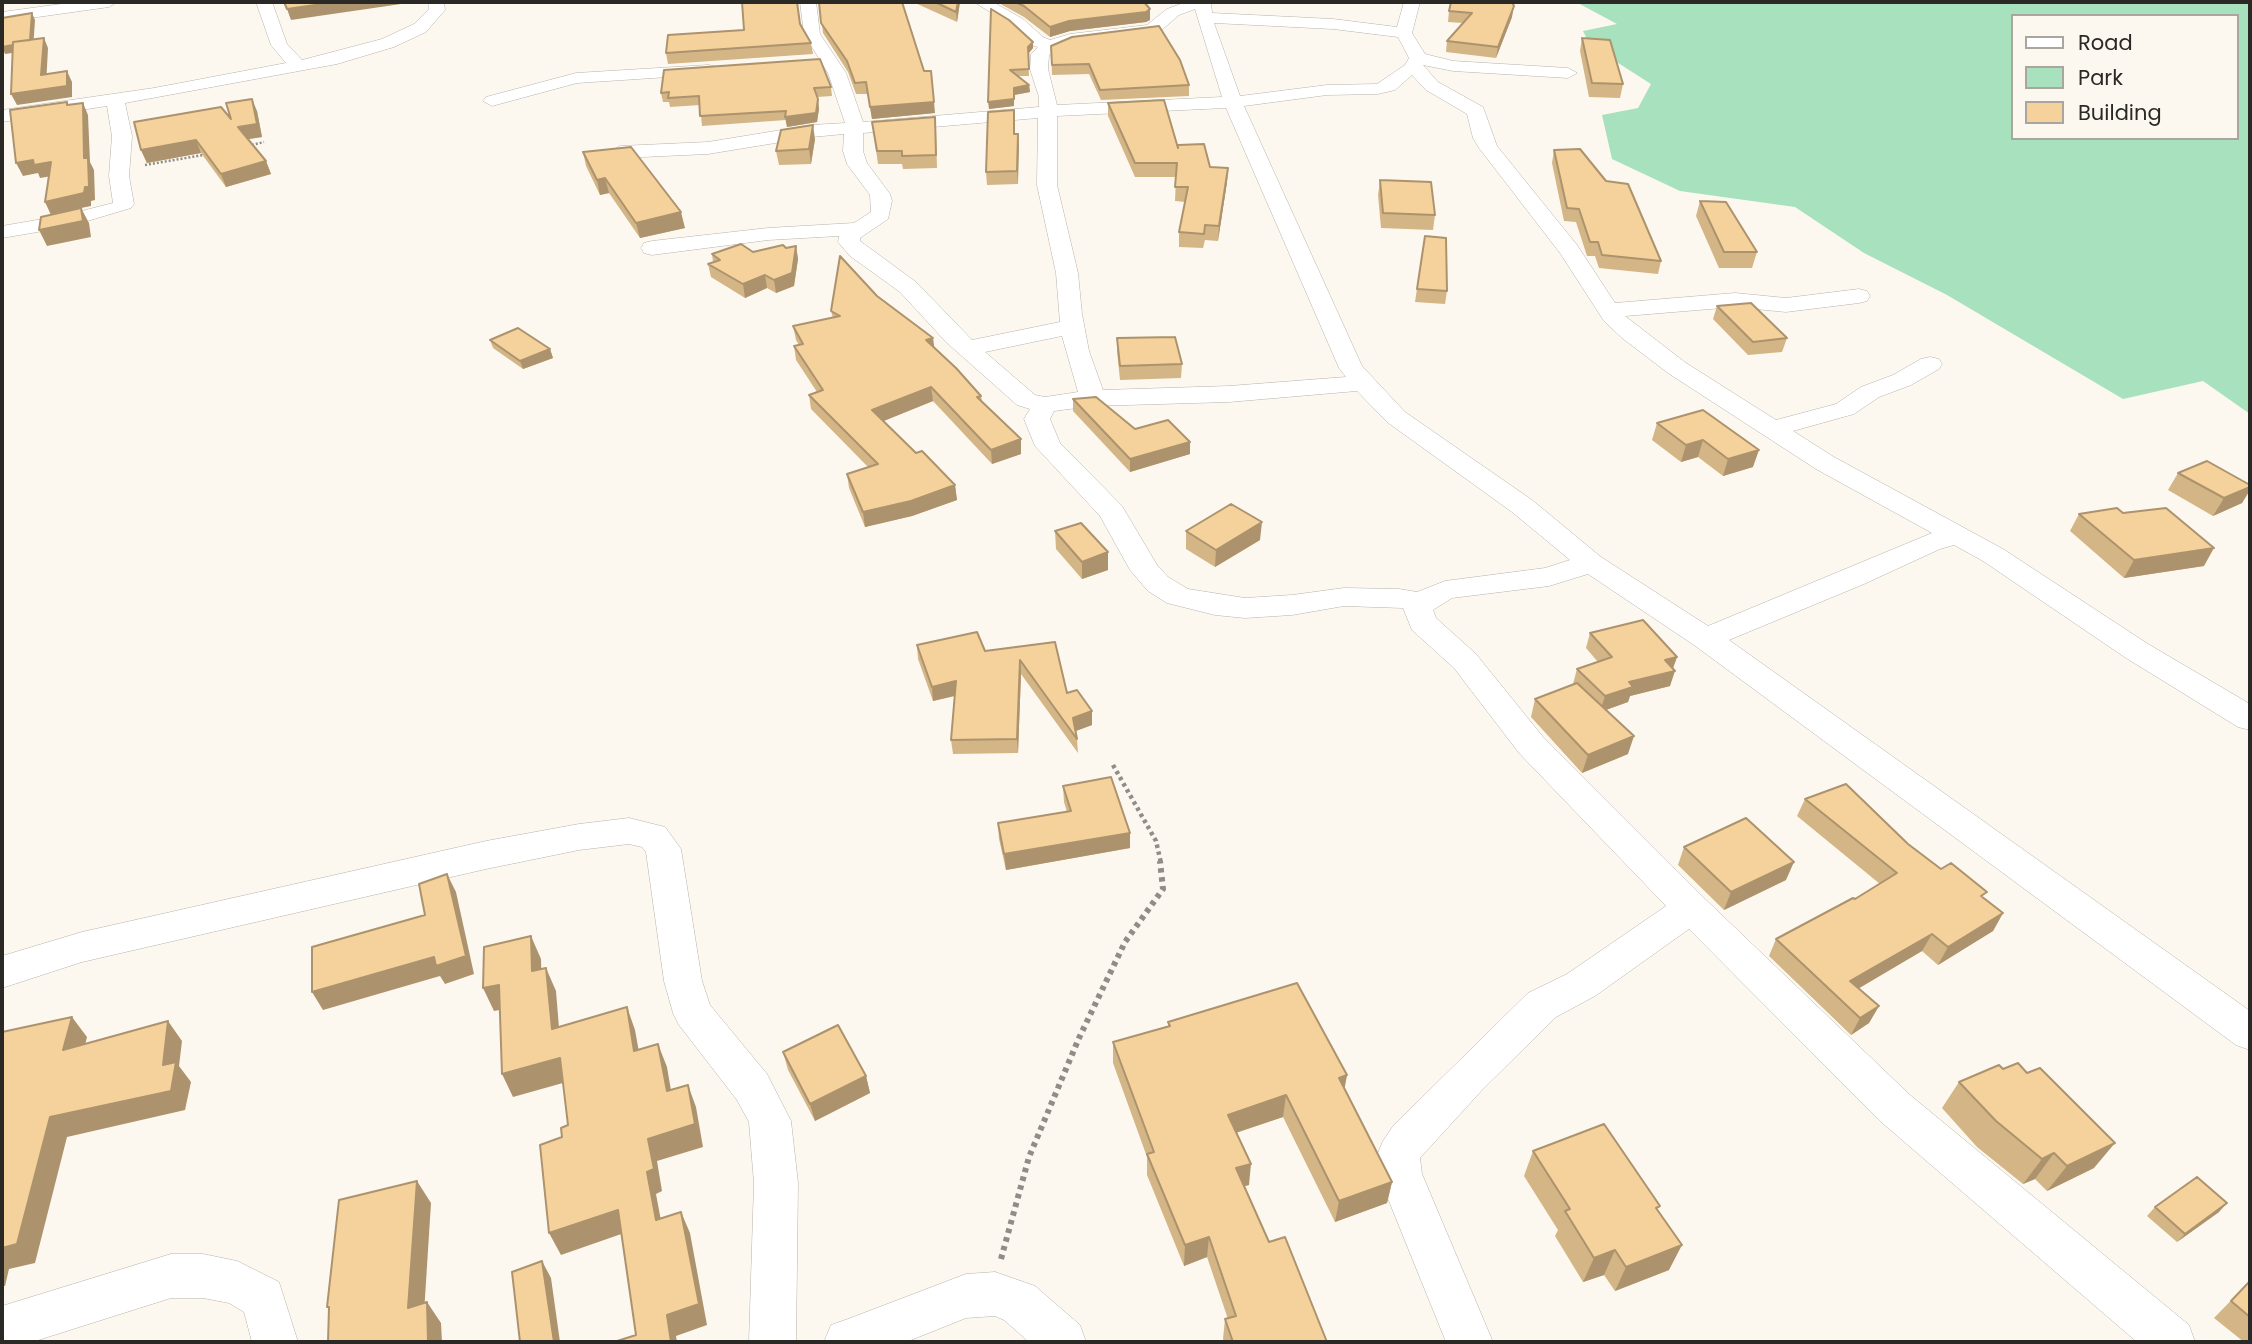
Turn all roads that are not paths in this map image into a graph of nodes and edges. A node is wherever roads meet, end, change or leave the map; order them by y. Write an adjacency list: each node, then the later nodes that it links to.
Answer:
1 (109, 2): 8 (street)
2 (264, 2): 12 (street)
3 (436, 2): 12 (street)
4 (808, 2): 20 (street)
5 (982, 2): 10 (street)
6 (1412, 2): 9 (street)
7 (1203, 7): 9 (street); 10 (street); 17 (street)
8 (2, 17)
9 (1404, 33): 11 (street)
10 (1050, 45): 18 (street)
11 (1417, 62): 14 (street); 17 (street); 26 (street)
12 (299, 67): 15 (street)
13 (731, 68): 16 (street)
14 (1568, 73)
15 (115, 99): 19 (street); 23 (street)
16 (492, 101)
17 (1233, 102): 18 (street); 30 (street)
18 (1048, 111): 20 (street); 27 (street)
19 (2, 116)
20 (855, 128): 21 (street); 22 (street)
21 (620, 152)
22 (859, 229): 24 (street); 28 (street)
23 (2, 232)
24 (652, 248)
25 (1859, 296): 26 (street)
26 (1608, 310): 33 (street)
27 (1072, 327): 28 (street); 31 (street)
28 (967, 348): 32 (street)
29 (1930, 364): 33 (street)
30 (1364, 383): 31 (street); 35 (street)
31 (1092, 398): 32 (street)
32 (1045, 405): 36 (street)
33 (1775, 430): 34 (street)
34 (1958, 536): 37 (street); 38 (street)
35 (1591, 563): 36 (street); 37 (street)
36 (1420, 602): 39 (street)
37 (1705, 638): 41 (street)
38 (2250, 719)
39 (1691, 908): 47 (street); 48 (street)
40 (2, 972): 44 (street)
41 (2250, 1033)
42 (2, 1329): 43 (street)
43 (275, 1342)
44 (773, 1342)
45 (848, 1342): 46 (street)
46 (1063, 1342)
47 (1469, 1342)
48 (2172, 1342)

